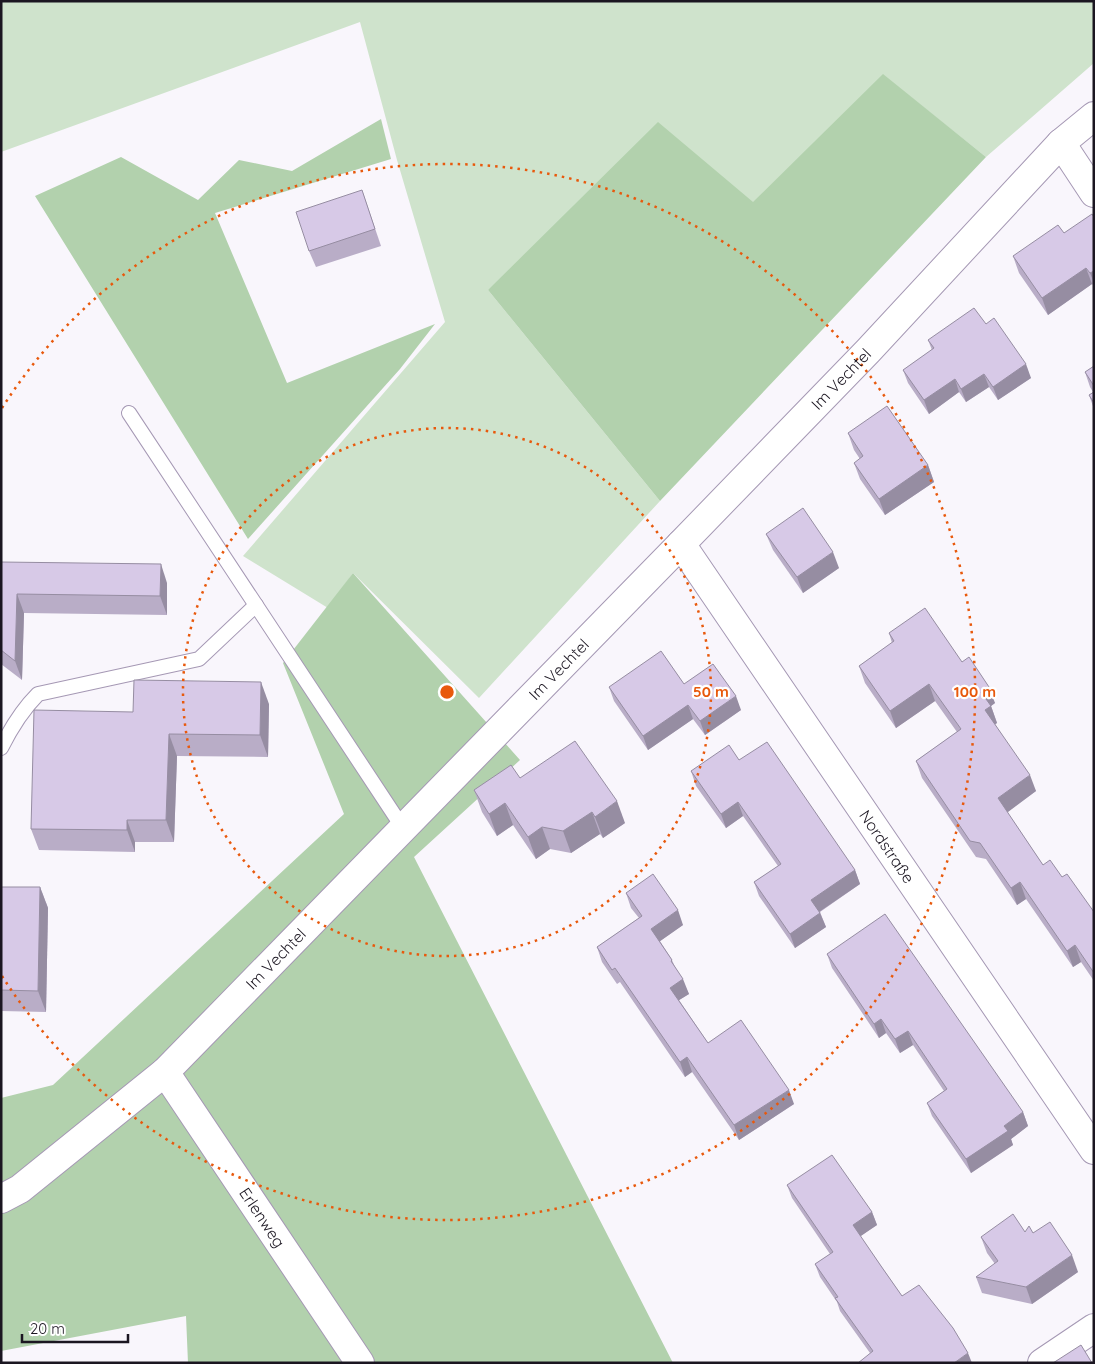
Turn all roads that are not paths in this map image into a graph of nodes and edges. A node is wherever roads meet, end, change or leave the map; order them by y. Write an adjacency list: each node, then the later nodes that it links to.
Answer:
1 (1094, 116): 2 (street, Im Vechtel)
2 (1061, 143): 3 (street); 5 (street, Im Vechtel)
3 (1094, 193)
4 (129, 413): 6 (lane)
5 (681, 544): 8 (street, Im Vechtel); 10 (street, Nordstraße)
6 (256, 605): 7 (lane); 8 (lane)
7 (1, 748)
8 (403, 828): 9 (street, Im Vechtel)
9 (165, 1072): 11 (street, Im Vechtel); 13 (street, Erlenweg)
10 (1094, 1150)
11 (1, 1199)
12 (1094, 1328): 14 (street)
13 (360, 1363)
14 (1042, 1363)

